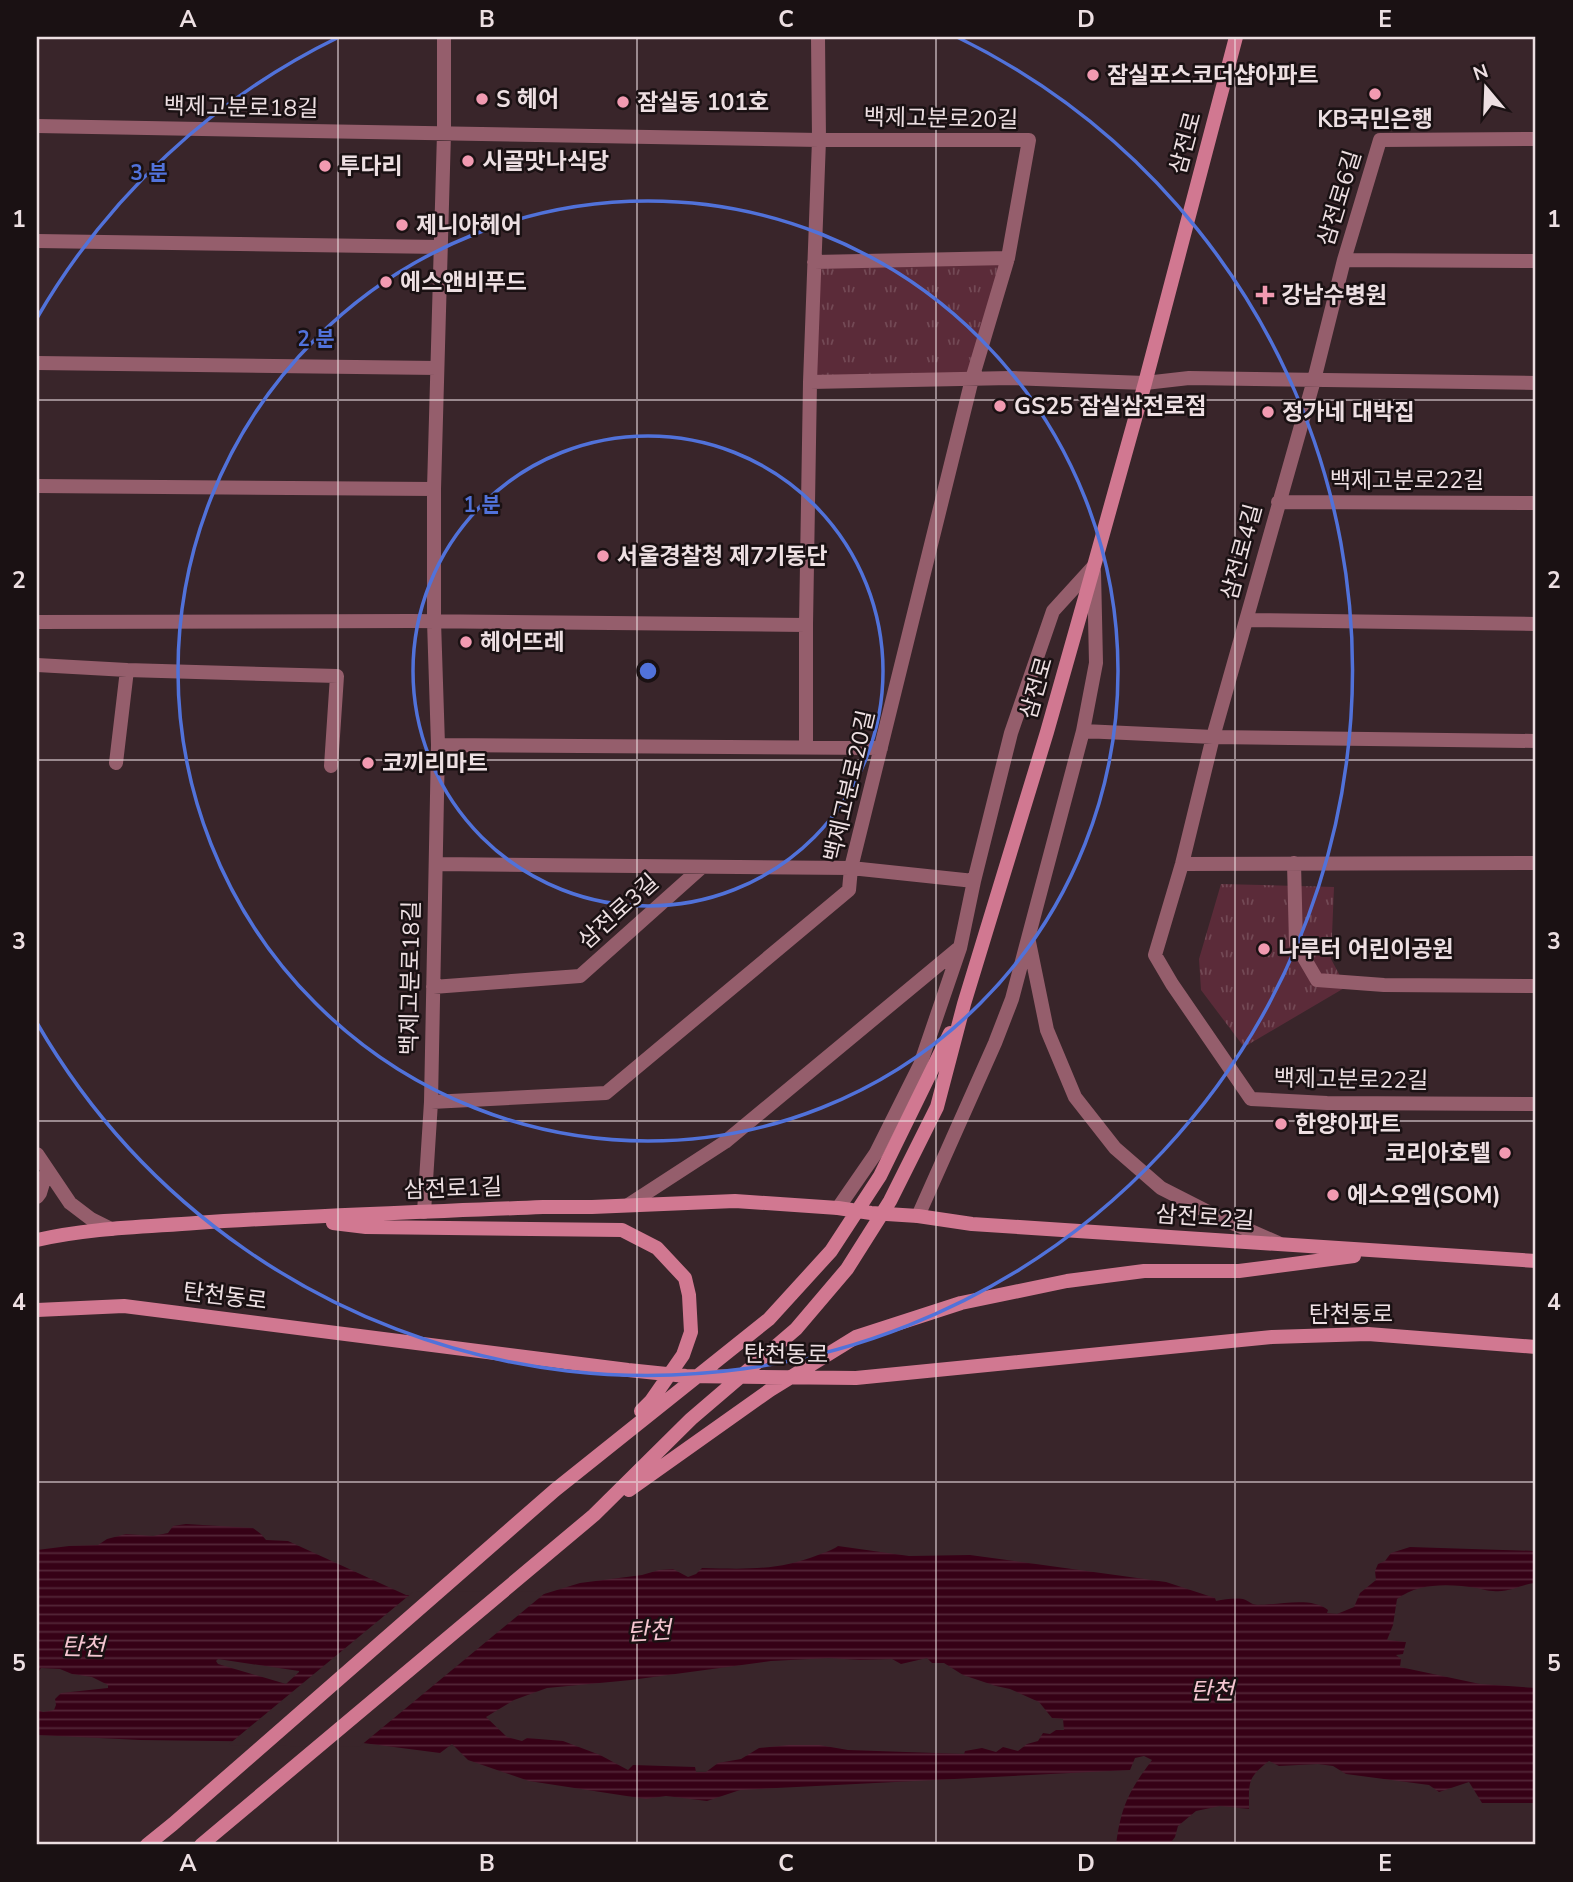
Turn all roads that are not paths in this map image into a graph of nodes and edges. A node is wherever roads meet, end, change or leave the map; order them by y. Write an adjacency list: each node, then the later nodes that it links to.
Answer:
1 (444, 37): 5 (street, 백제고분로18길)
2 (818, 37): 6 (street)
3 (1236, 37): 19 (main road, 삼전로)
4 (37, 126): 5 (street, 백제고분로18길)
5 (444, 133): 6 (street, 백제고분로18길); 9 (street, 백제고분로18길)
6 (820, 139): 10 (street, 백제고분로20길); 13 (street)
7 (1536, 139): 11 (street, 삼전로6길)
8 (37, 241): 9 (street)
9 (441, 247): 15 (street, 백제고분로18길)
10 (1008, 258): 13 (street); 16 (street, 백제고분로20길)
11 (1344, 260): 12 (street); 17 (street, 삼전로6길)
12 (1536, 261)
13 (814, 262): 18 (street)
14 (37, 363): 15 (street)
15 (437, 368): 22 (street, 백제고분로18길)
16 (972, 379): 18 (street); 19 (street); 38 (street, 백제고분로20길)
17 (1314, 380): 19 (street); 20 (street); 23 (street, 삼전로4길)
18 (810, 382): 30 (street)
19 (1145, 383): 25 (main road, 삼전로)
20 (1536, 383)
21 (37, 486): 22 (street)
22 (434, 489): 27 (street, 백제고분로18길)
23 (1278, 502): 24 (street, 백제고분로22길); 26 (street, 삼전로4길)
24 (1536, 503)
25 (1094, 566): 33 (street); 47 (street); 52 (main road, 삼전로)
26 (1246, 620): 29 (street); 34 (street, 삼전로4길)
27 (435, 621): 28 (street); 30 (street); 36 (street, 백제고분로18길)
28 (37, 622)
29 (1536, 624)
30 (806, 625): 37 (street)
31 (37, 665): 32 (street)
32 (127, 670): 39 (street); 40 (street)
33 (1083, 731): 34 (street); 48 (street)
34 (1213, 737): 35 (street); 44 (street, 삼전로4길)
35 (1536, 741)
36 (438, 745): 37 (street); 43 (street, 백제고분로18길)
37 (806, 747): 38 (street)
38 (881, 748): 46 (street, 백제고분로20길)
39 (116, 763)
40 (331, 766)
41 (1294, 863): 42 (street); 44 (street); 50 (street)
42 (1536, 863)
43 (436, 864): 45 (street, 삼전로3길); 51 (street, 백제고분로18길)
44 (1182, 864): 54 (street, 백제고분로22길)
45 (702, 867): 46 (street, 삼전로3길); 51 (street, 삼전로3길)
46 (851, 868): 47 (street, 삼전로3길); 53 (street, 백제고분로20길)
47 (974, 881): 49 (street)
48 (1028, 938): 62 (street); 66 (street)
49 (960, 948): 58 (street); 59 (street)
50 (1536, 986)
51 (433, 987): 53 (street, 백제고분로18길)
52 (964, 1003): 71 (main road); 72 (main road)
53 (431, 1102): 60 (street, 백제고분로18길)
54 (1536, 1104)
55 (37, 1154): 56 (street)
56 (47, 1170): 57 (street); 64 (street)
57 (37, 1197)
58 (628, 1205): 59 (main road, 삼전로1길); 60 (main road, 삼전로1길)
59 (838, 1208): 61 (main road, 삼전로1길)
60 (424, 1212): 63 (main road, 삼전로1길)
61 (871, 1213): 62 (main road, 삼전로2길)
62 (918, 1216): 66 (main road, 삼전로2길)
63 (290, 1218): 64 (main road, 삼전로1길); 71 (main road)
64 (111, 1229): 65 (main road, 삼전로1길)
65 (37, 1240)
66 (1282, 1245): 67 (main road, 삼전로2길)
67 (1382, 1252): 68 (main road, 삼전로2길); 72 (main road)
68 (1536, 1261)
69 (37, 1310): 70 (main road, 탄천동로)
70 (1536, 1348)
71 (555, 1490): 73 (main road)
72 (594, 1515): 74 (main road)
73 (147, 1845)
74 (201, 1845)

